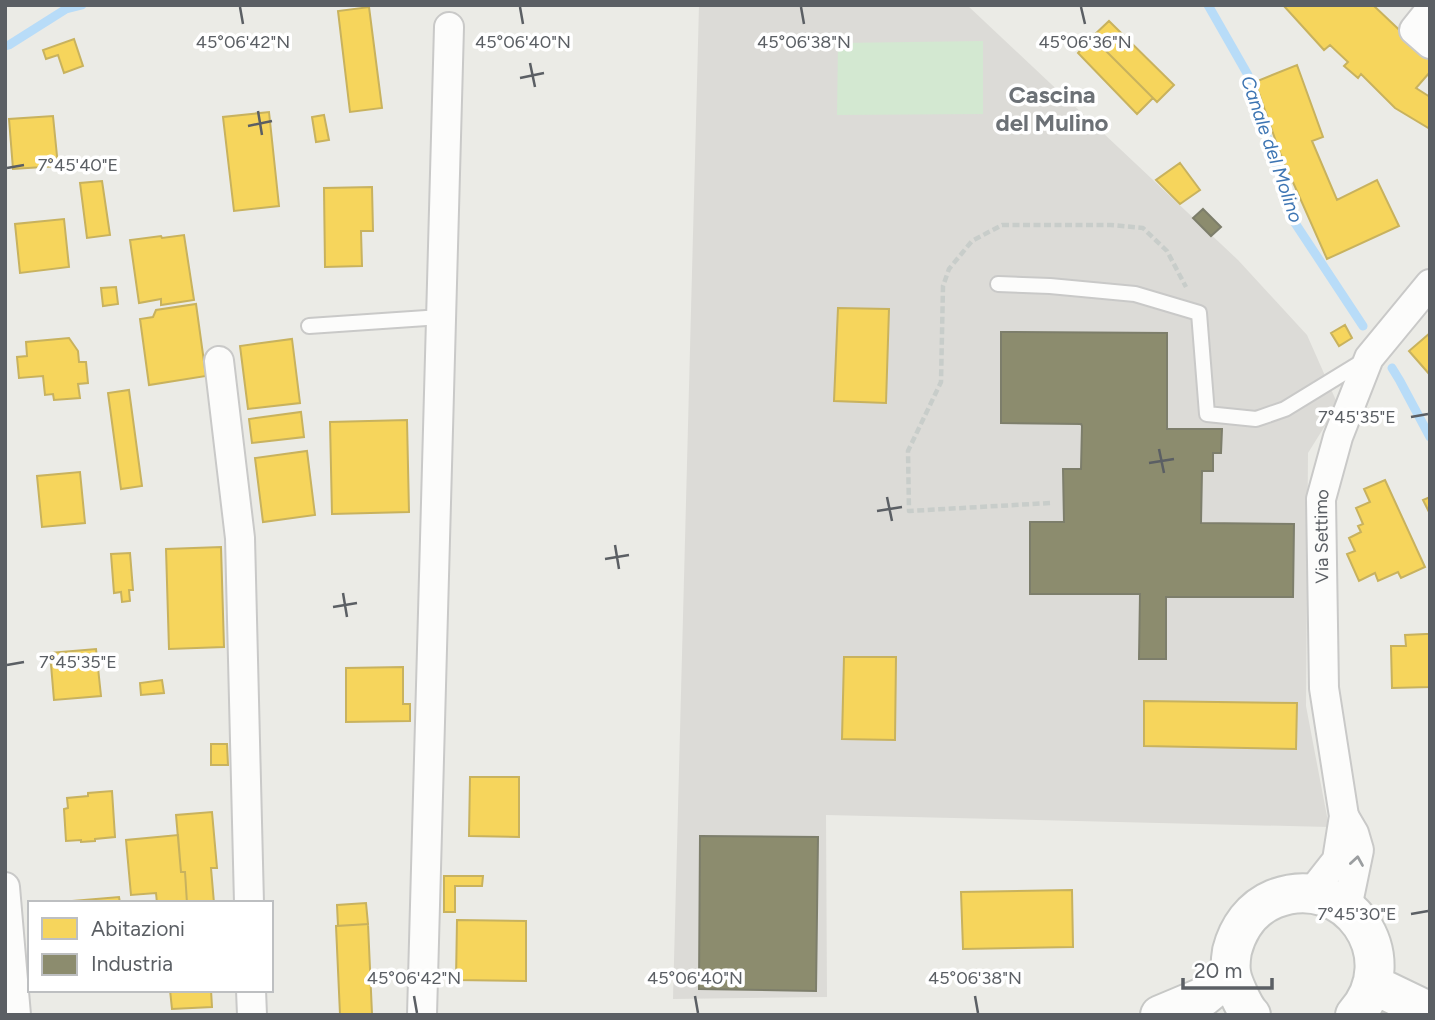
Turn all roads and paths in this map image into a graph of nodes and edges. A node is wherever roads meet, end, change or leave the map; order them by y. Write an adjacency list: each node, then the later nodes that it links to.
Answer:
1 (1430, 10): 3 (street)
2 (449, 27): 7 (street)
3 (1430, 44)
4 (998, 284): 6 (lane)
5 (1430, 284): 9 (street, Via Settimo)
6 (1199, 313): 9 (lane); 11 (path)
7 (441, 317): 8 (lane); 24 (street)
8 (309, 326)
9 (1369, 358): 12 (street, Via Settimo)
10 (219, 361): 15 (street)
11 (1050, 503)
12 (1344, 816): 14 (street, Via Settimo); 16 (street, Via Settimo, one-way to 12)
13 (5, 887): 22 (street)
14 (1311, 893): 16 (street); 17 (street)
15 (249, 901)
16 (1347, 908): 19 (street)
17 (1231, 974): 21 (street); 25 (street)
18 (251, 992): 23 (street)
19 (1364, 1000): 20 (street)
20 (1430, 1012)
21 (1244, 1013)
22 (16, 1015)
23 (252, 1015)
24 (422, 1015)
25 (1160, 1015)

